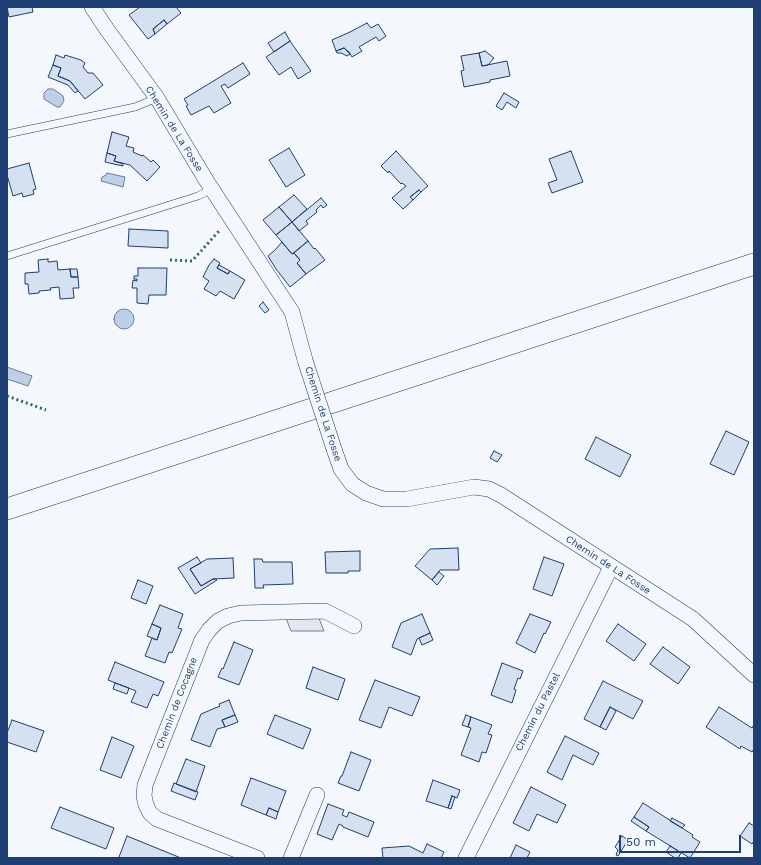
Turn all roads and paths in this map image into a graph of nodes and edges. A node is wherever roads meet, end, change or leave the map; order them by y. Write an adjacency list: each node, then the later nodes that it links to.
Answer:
1 (92, 7): 2 (street, Chemin de La Fosse)
2 (157, 98): 3 (lane); 4 (street, Chemin de La Fosse)
3 (7, 134)
4 (212, 189): 5 (lane); 8 (street, Chemin de La Fosse, bridge)
5 (7, 256)
6 (754, 264): 7 (main road)
7 (7, 509)
8 (611, 567): 10 (street, Chemin de La Fosse); 14 (street, Chemin du Pastel)
9 (354, 626): 12 (street, Chemin de Cocagne)
10 (754, 675)
11 (317, 795): 13 (street)
12 (257, 858)
13 (291, 858)
14 (466, 858)

